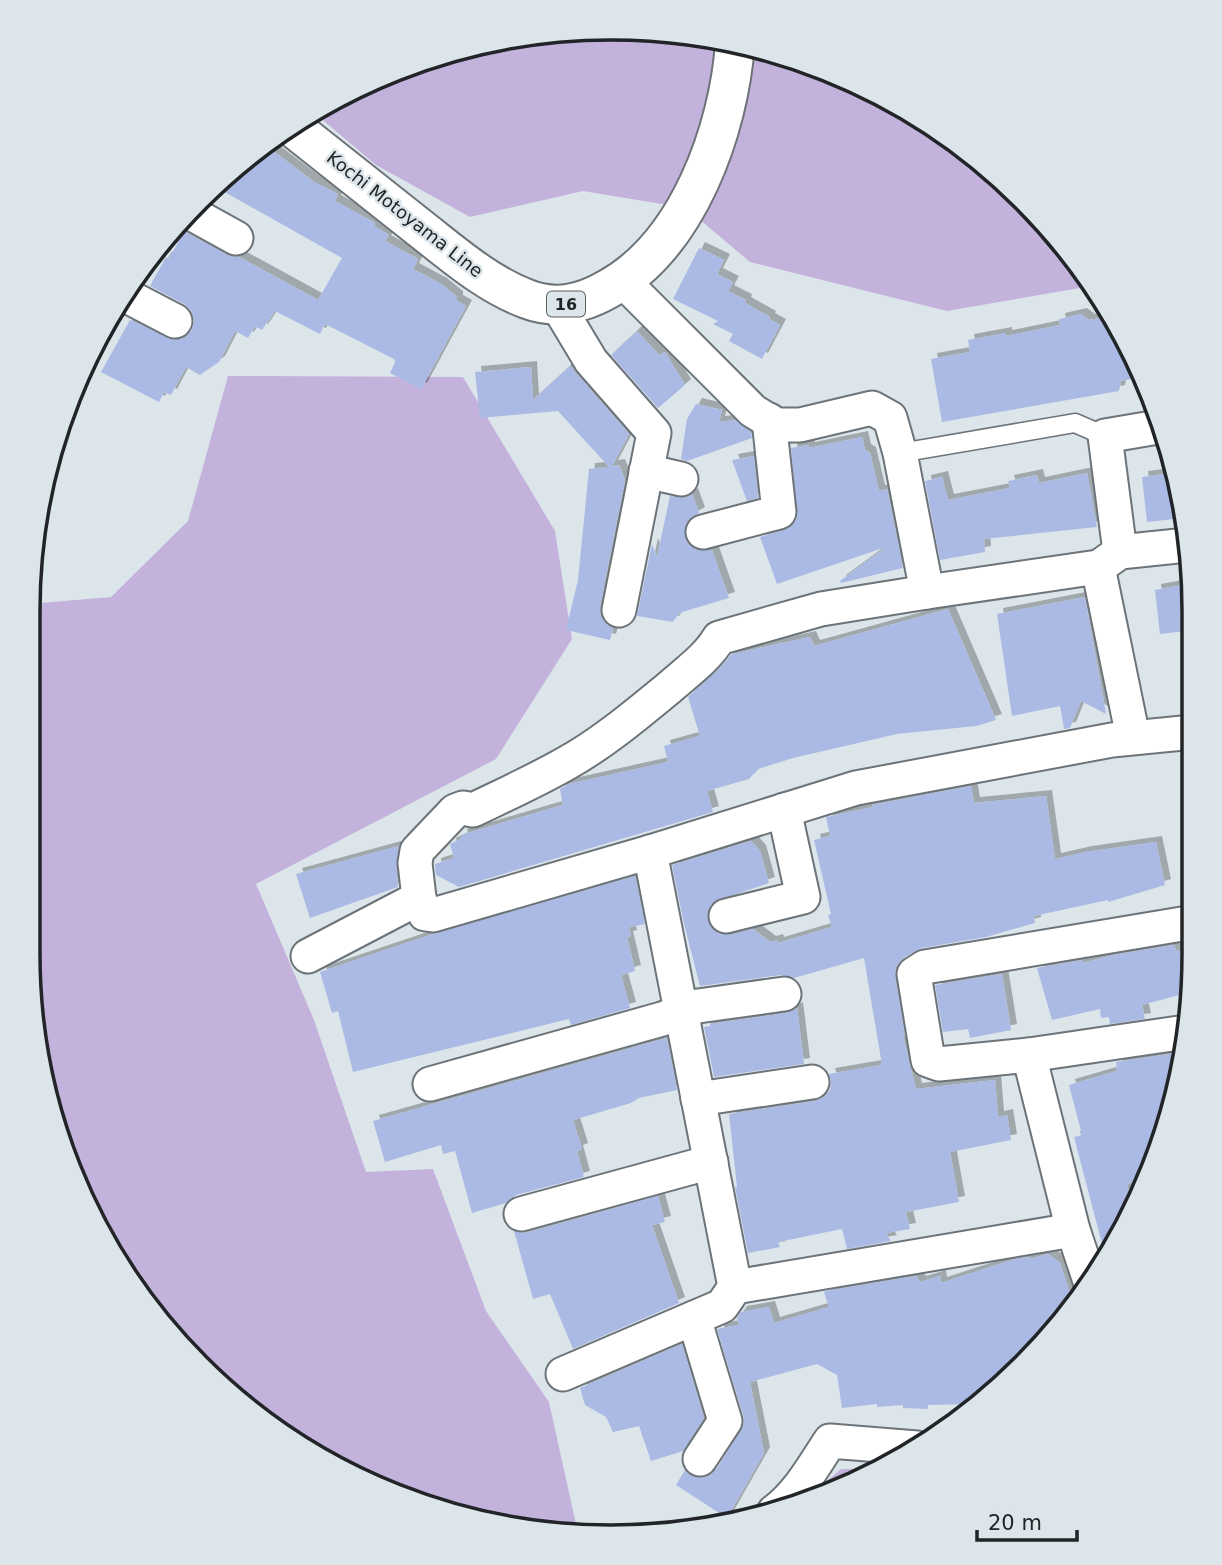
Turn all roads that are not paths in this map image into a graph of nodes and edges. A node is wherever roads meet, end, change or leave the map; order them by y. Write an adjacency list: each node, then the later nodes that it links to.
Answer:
1 (734, 54): 5 (main road, Kochi Motoyama Line / 16)
2 (300, 133): 7 (main road, Kochi Motoyama Line / 16)
3 (198, 217): 4 (street)
4 (236, 238)
5 (623, 281): 7 (main road, Kochi Motoyama Line / 16); 9 (street)
6 (133, 299): 8 (street)
7 (558, 306): 13 (street)
8 (175, 321)
9 (769, 421): 12 (street); 15 (street)
10 (1151, 428): 11 (street)
11 (1105, 436): 12 (lane); 17 (street)
12 (900, 453): 18 (street)
13 (646, 471): 14 (street); 19 (street)
14 (681, 479)
15 (703, 532)
16 (1178, 547): 17 (street)
17 (1109, 560): 18 (street); 21 (street)
18 (927, 592): 24 (street)
19 (619, 610)
20 (1182, 733): 21 (street)
21 (1133, 737): 22 (street)
22 (784, 810): 23 (street); 25 (street)
23 (650, 852): 24 (street); 29 (street)
24 (418, 898): 27 (street)
25 (726, 916)
26 (1182, 924): 31 (street)
27 (308, 956)
28 (784, 994): 29 (street)
29 (680, 1013): 33 (street); 34 (street)
30 (1176, 1033): 31 (street)
31 (1029, 1055): 37 (street)
32 (812, 1082): 34 (street)
33 (430, 1084)
34 (698, 1099): 35 (street)
35 (710, 1162): 36 (street); 39 (street)
36 (521, 1214)
37 (1073, 1230): 38 (street); 39 (street)
38 (1087, 1270)
39 (735, 1287): 40 (street)
40 (694, 1318): 41 (street); 43 (street)
41 (563, 1374)
42 (899, 1447): 44 (street)
43 (700, 1459)
44 (794, 1494)

